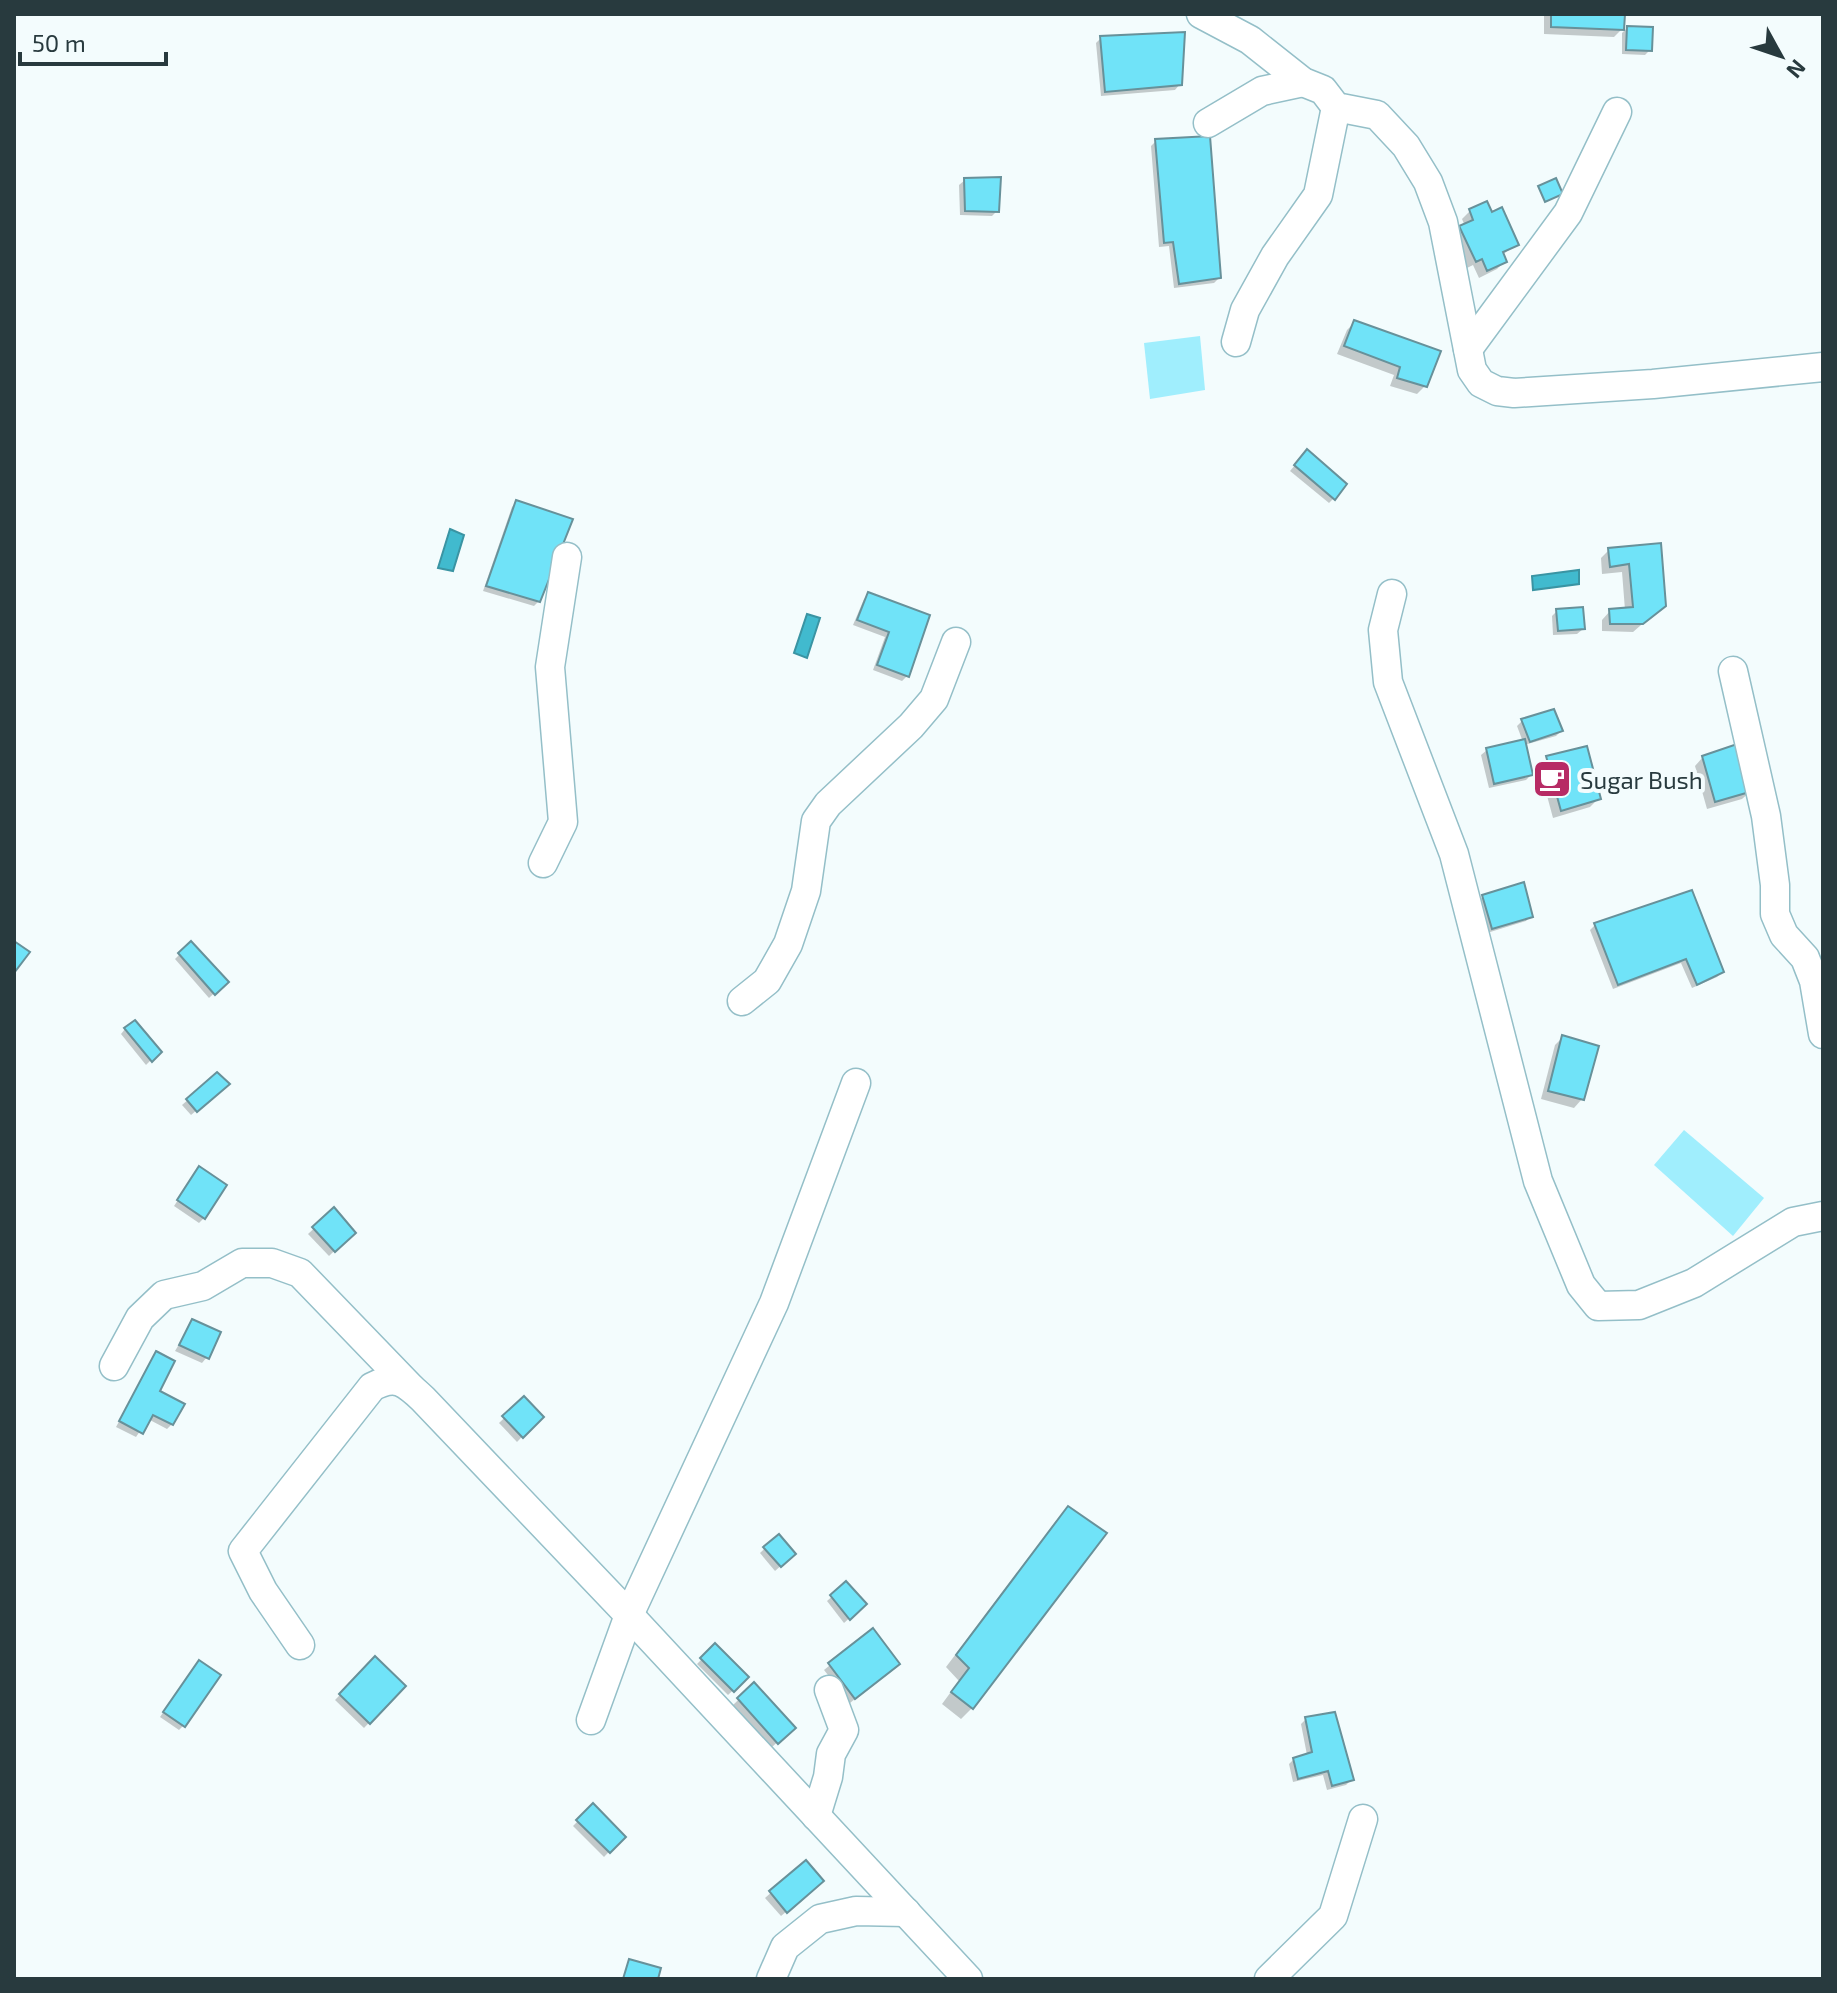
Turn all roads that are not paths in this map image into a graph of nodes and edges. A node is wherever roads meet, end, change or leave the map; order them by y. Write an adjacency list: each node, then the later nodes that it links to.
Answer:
1 (1201, 14): 2 (street)
2 (1303, 82): 3 (street); 5 (street)
3 (1336, 107): 6 (street); 7 (street)
4 (1617, 112): 7 (street)
5 (1208, 123)
6 (1236, 342)
7 (1468, 349): 8 (street)
8 (1823, 367)
9 (567, 557): 13 (street)
10 (1392, 594): 17 (street)
11 (956, 642): 14 (street)
12 (1733, 671): 15 (street)
13 (543, 863)
14 (742, 1001)
15 (1823, 1034)
16 (856, 1083): 20 (street)
17 (1823, 1216)
18 (114, 1366): 19 (street)
19 (412, 1388): 20 (street); 21 (street)
20 (629, 1615): 23 (street); 24 (street)
21 (300, 1645)
22 (829, 1690): 24 (street)
23 (591, 1720)
24 (816, 1816): 26 (street)
25 (1363, 1819): 29 (street)
26 (906, 1912): 27 (street); 28 (street)
27 (771, 1979)
28 (968, 1979)
29 (1269, 1979)

